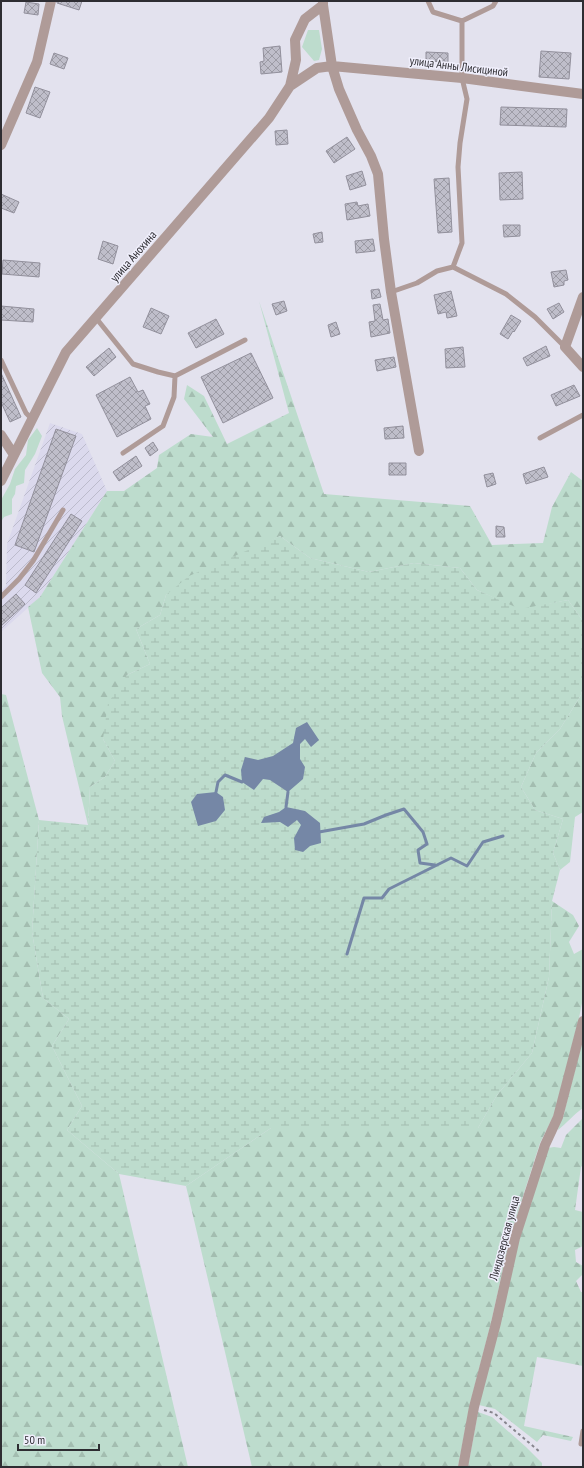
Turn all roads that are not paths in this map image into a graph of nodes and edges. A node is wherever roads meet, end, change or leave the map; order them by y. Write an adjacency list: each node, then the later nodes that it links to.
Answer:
1 (51, 1): 10 (street)
2 (428, 1): 5 (lane)
3 (496, 1): 5 (lane)
4 (323, 3): 6 (street, улица Анохина); 8 (street, улица Анохина)
5 (462, 21): 7 (lane)
6 (332, 66): 7 (street, улица Анны Лисициной); 8 (street, улица Анохина); 12 (street, улица Анохина)
7 (462, 78): 9 (street, улица Анны Лисициной); 11 (lane)
8 (290, 86): 14 (street, улица Анохина)
9 (583, 94)
10 (1, 145)
11 (454, 268): 12 (lane); 16 (lane)
12 (391, 292): 24 (street, улица Анохина)
13 (583, 297): 16 (street)
14 (96, 318): 19 (lane); 21 (street, улица Анохина)
15 (244, 340): 19 (lane)
16 (565, 347): 18 (street)
17 (1, 360): 21 (lane)
18 (583, 367)
19 (175, 376): 25 (lane)
20 (583, 415): 23 (lane)
21 (32, 420): 26 (street, улица Анохина)
22 (1, 435): 26 (street)
23 (540, 438)
24 (419, 452)
25 (123, 453)
26 (14, 455): 27 (street, улица Анохина)
27 (1, 481)
28 (63, 510): 29 (lane)
29 (1, 597)
30 (583, 1020): 33 (street, Линдозерская улица)
31 (583, 1431): 32 (lane)
32 (581, 1444)
33 (463, 1467)

